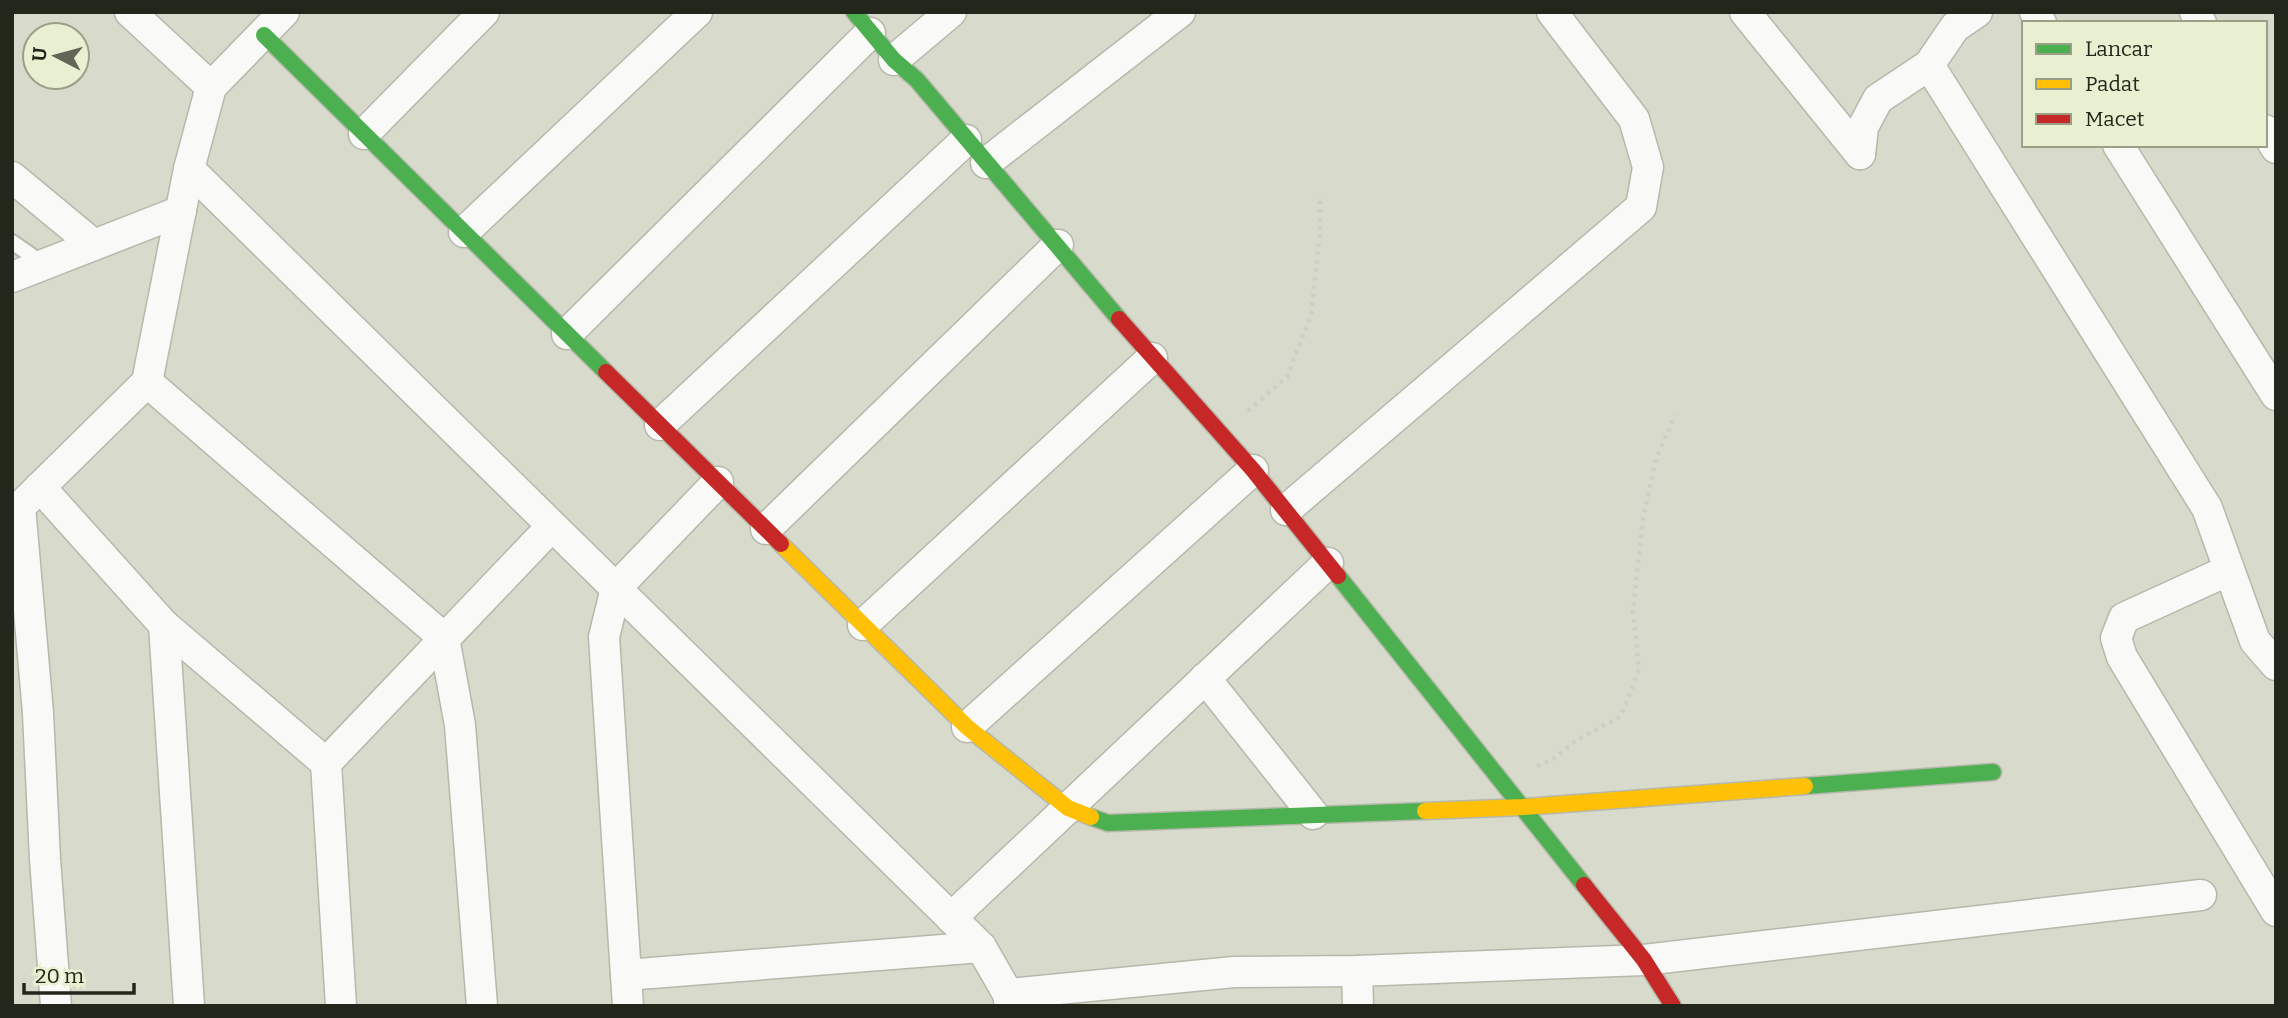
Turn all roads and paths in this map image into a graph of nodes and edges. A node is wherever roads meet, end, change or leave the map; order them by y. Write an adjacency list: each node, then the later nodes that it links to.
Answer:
1 (131, 12): 14 (street)
2 (284, 12): 11 (street)
3 (484, 12): 15 (street)
4 (697, 12): 23 (street)
5 (951, 12): 12 (street)
6 (1180, 12): 18 (street)
7 (1552, 12): 39 (street)
8 (1745, 12): 13 (street)
9 (1958, 17): 13 (street)
10 (862, 22): 12 (street); 29 (street)
11 (264, 35): 14 (street); 15 (street)
12 (894, 60): 16 (street)
13 (1929, 65): 43 (street)
14 (211, 88): 19 (street)
15 (364, 134): 23 (street)
16 (966, 140): 18 (street); 34 (street)
17 (2119, 147): 32 (street)
18 (986, 163): 26 (street)
19 (189, 169): 22 (street); 40 (street)
20 (12, 177): 25 (street)
21 (1321, 195): 35 (path)
22 (181, 211): 25 (street); 31 (street)
23 (464, 232): 29 (street)
24 (12, 242): 27 (lane)
25 (94, 245): 27 (street)
26 (1058, 245): 30 (street); 41 (street)
27 (45, 265): 28 (street)
28 (12, 277)
29 (567, 334): 34 (street)
30 (1152, 358): 35 (street); 46 (street)
31 (147, 382): 38 (street); 47 (street)
32 (2276, 395)
33 (1675, 415): 54 (path)
34 (660, 425): 37 (street)
35 (1222, 434): 36 (street)
36 (1253, 470): 39 (street); 51 (street)
37 (718, 482): 41 (street); 44 (street)
38 (24, 501): 45 (street); 50 (street)
39 (1286, 510): 42 (street)
40 (552, 526): 44 (street); 47 (street)
41 (766, 529): 46 (street)
42 (1328, 563): 49 (street); 54 (street)
43 (2229, 570): 48 (street); 59 (street)
44 (616, 588): 60 (street); 64 (street)
45 (164, 625): 52 (street); 67 (street)
46 (863, 625): 51 (street)
47 (444, 638): 52 (street); 69 (street)
48 (2276, 664)
49 (1205, 678): 56 (street); 57 (street)
50 (25, 716): 66 (street)
51 (967, 727): 56 (street)
52 (326, 763): 68 (street)
53 (1993, 772): 55 (street)
54 (1501, 780): 55 (street)
55 (1523, 807): 57 (street); 62 (street)
56 (1068, 808): 57 (street); 60 (street)
57 (1313, 814)
58 (2201, 895): 62 (street)
59 (2276, 911)
60 (951, 918): 61 (street)
61 (981, 947): 64 (street); 65 (street)
62 (1644, 960): 63 (street); 72 (street)
63 (1357, 971): 65 (street); 71 (street)
64 (626, 975): 70 (street)
65 (1009, 1000)
66 (56, 1006)
67 (189, 1006)
68 (341, 1006)
69 (482, 1006)
70 (628, 1006)
71 (1358, 1006)
72 (1673, 1006)

